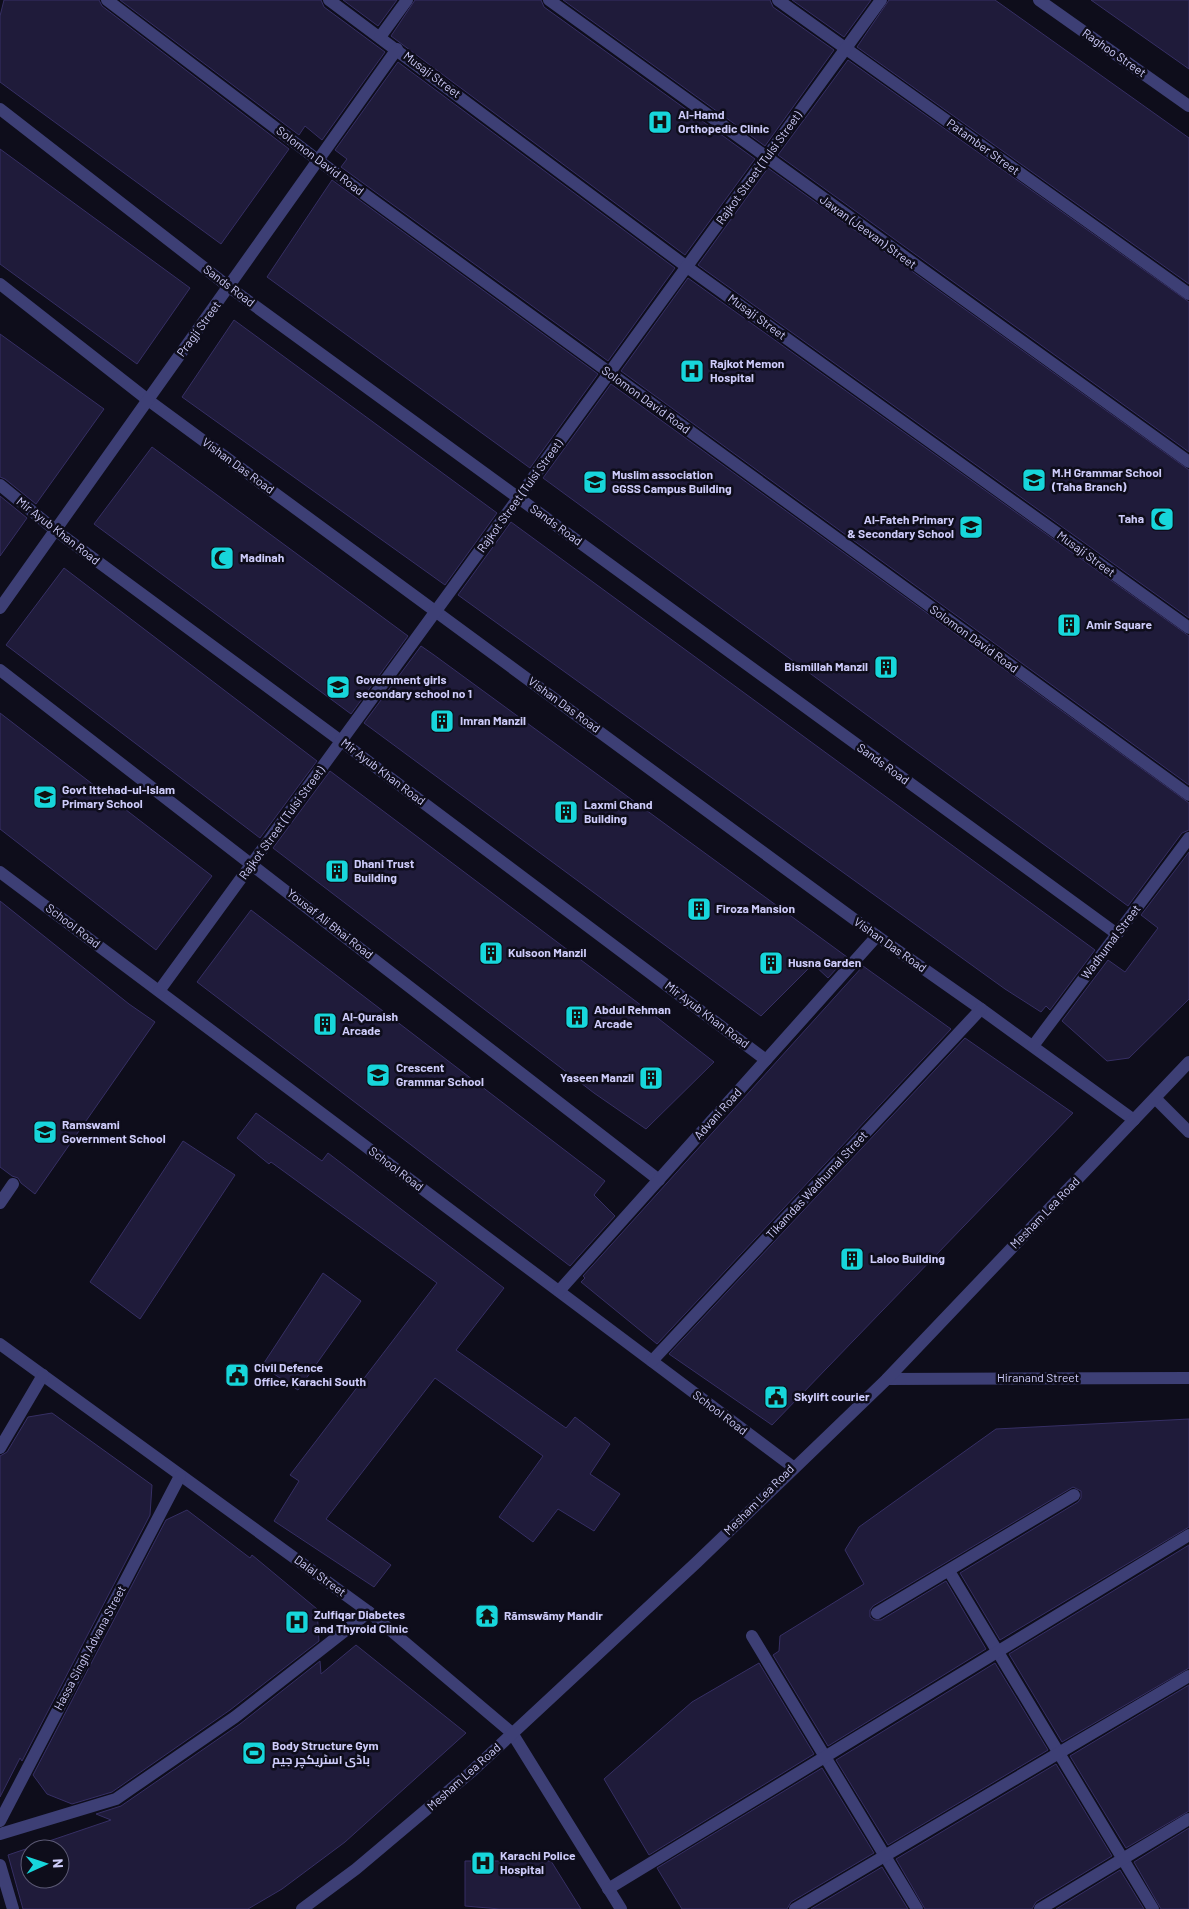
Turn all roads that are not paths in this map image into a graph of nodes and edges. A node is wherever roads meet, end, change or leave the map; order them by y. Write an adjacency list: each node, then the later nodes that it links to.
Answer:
1 (107, 0): 14 (street, Solomon David Road)
2 (329, 0): 8 (street, Musaji Street)
3 (407, 0): 8 (street)
4 (549, 0): 13 (street, Jawan (Jeevan) Street)
5 (778, 0): 10 (street, Patamber Street)
6 (881, 0): 10 (street, Rajkot Street (Tulsi Street))
7 (1039, 0): 11 (street, Raghoo Street)
8 (380, 37): 9 (street, Musaji Street)
9 (397, 49): 14 (street, Pragji Street); 15 (street, Musaji Street)
10 (846, 49): 13 (street, Rajkot Street (Tulsi Street)); 18 (street, Patamber Street)
11 (1189, 106)
12 (0, 109): 17 (street, Sands Road)
13 (766, 158): 15 (street, Rajkot Street (Tulsi Street)); 21 (street, Jawan (Jeevan) Street)
14 (319, 161): 17 (street, Pragji Street); 19 (street, Solomon David Road)
15 (687, 267): 19 (street, Rajkot Street (Tulsi Street)); 27 (street, Musaji Street)
16 (0, 284): 20 (street, Vishan Das Road)
17 (229, 287): 20 (street, Pragji Street); 23 (street, Sands Road)
18 (1189, 294)
19 (609, 373): 23 (street, Rajkot Street (Tulsi Street)); 30 (street, Solomon David Road)
20 (148, 400): 24 (street, Pragji Street); 26 (street, Vishan Das Road)
21 (1189, 462)
22 (0, 484): 24 (street, Mir Ayub Khan Road)
23 (518, 498): 26 (street, Rajkot Street (Tulsi Street)); 34 (street, Sands Road)
24 (55, 530): 25 (street, Pragji Street); 29 (street, Mir Ayub Khan Road)
25 (0, 608)
26 (436, 611): 29 (street, Rajkot Street (Tulsi Street)); 35 (street, Vishan Das Road)
27 (1189, 628)
28 (0, 670): 32 (street, Yousaf Ali Bhai Road)
29 (341, 741): 32 (street, Rajkot Street (Tulsi Street)); 39 (street, Mir Ayub Khan Road)
30 (1189, 795)
31 (1189, 838): 34 (street, Wadhumal Street)
32 (252, 863): 36 (street, Rajkot Street (Tulsi Street)); 44 (street, Yousaf Ali Bhai Road)
33 (0, 872): 36 (street, School Road)
34 (1117, 934): 38 (street, Wadhumal Street)
35 (877, 936): 37 (street, Vishan Das Road); 39 (street, Advani Road)
36 (159, 991): 47 (street, School Road)
37 (982, 1008): 38 (street, Vishan Das Road); 49 (street, Tikamdas Wadhumal Street)
38 (1033, 1046): 42 (street, Vishan Das Road)
39 (766, 1060): 44 (street, Advani Road)
40 (1189, 1062): 41 (street, Mesham Lea Road)
41 (1155, 1098): 42 (street, Mesham Lea Road); 43 (street)
42 (1134, 1120): 51 (street, Mesham Lea Road)
43 (1189, 1132)
44 (660, 1180): 47 (street, Advani Road)
45 (13, 1184): 46 (street)
46 (0, 1203)
47 (559, 1291): 49 (street, School Road)
48 (0, 1344): 50 (street, Dalal Street)
49 (652, 1361): 54 (street, School Road)
50 (43, 1375): 53 (street); 55 (street, Dalal Street)
51 (886, 1378): 52 (street, Hiranand Street); 54 (street, Mesham Lea Road)
52 (1189, 1378)
53 (0, 1448)
54 (793, 1467): 64 (street, Mesham Lea Road)
55 (180, 1476): 59 (street, Dalal Street); 68 (street, Hassa Singh Advana Street)
56 (1074, 1495): 58 (street)
57 (1189, 1535): 62 (street)
58 (948, 1571): 60 (street); 62 (street)
59 (369, 1612): 64 (street, Dalal Street); 69 (street)
60 (877, 1613)
61 (752, 1636): 66 (street)
62 (998, 1652): 65 (street); 66 (street)
63 (1189, 1676): 65 (street)
64 (512, 1733): 73 (street, Dalal Street); 75 (street, Mesham Lea Road)
65 (1059, 1753): 70 (street); 71 (street)
66 (825, 1756): 70 (street); 73 (street)
67 (1189, 1819): 71 (street)
68 (0, 1821)
69 (0, 1834)
70 (885, 1856): 77 (street); 78 (street)
71 (1123, 1859): 79 (street); 80 (street)
72 (0, 1865): 74 (street)
73 (608, 1889): 76 (street, Dalal Street)
74 (13, 1909)
75 (302, 1909)
76 (621, 1909)
77 (795, 1909)
78 (917, 1909)
79 (1040, 1909)
80 (1153, 1909)

